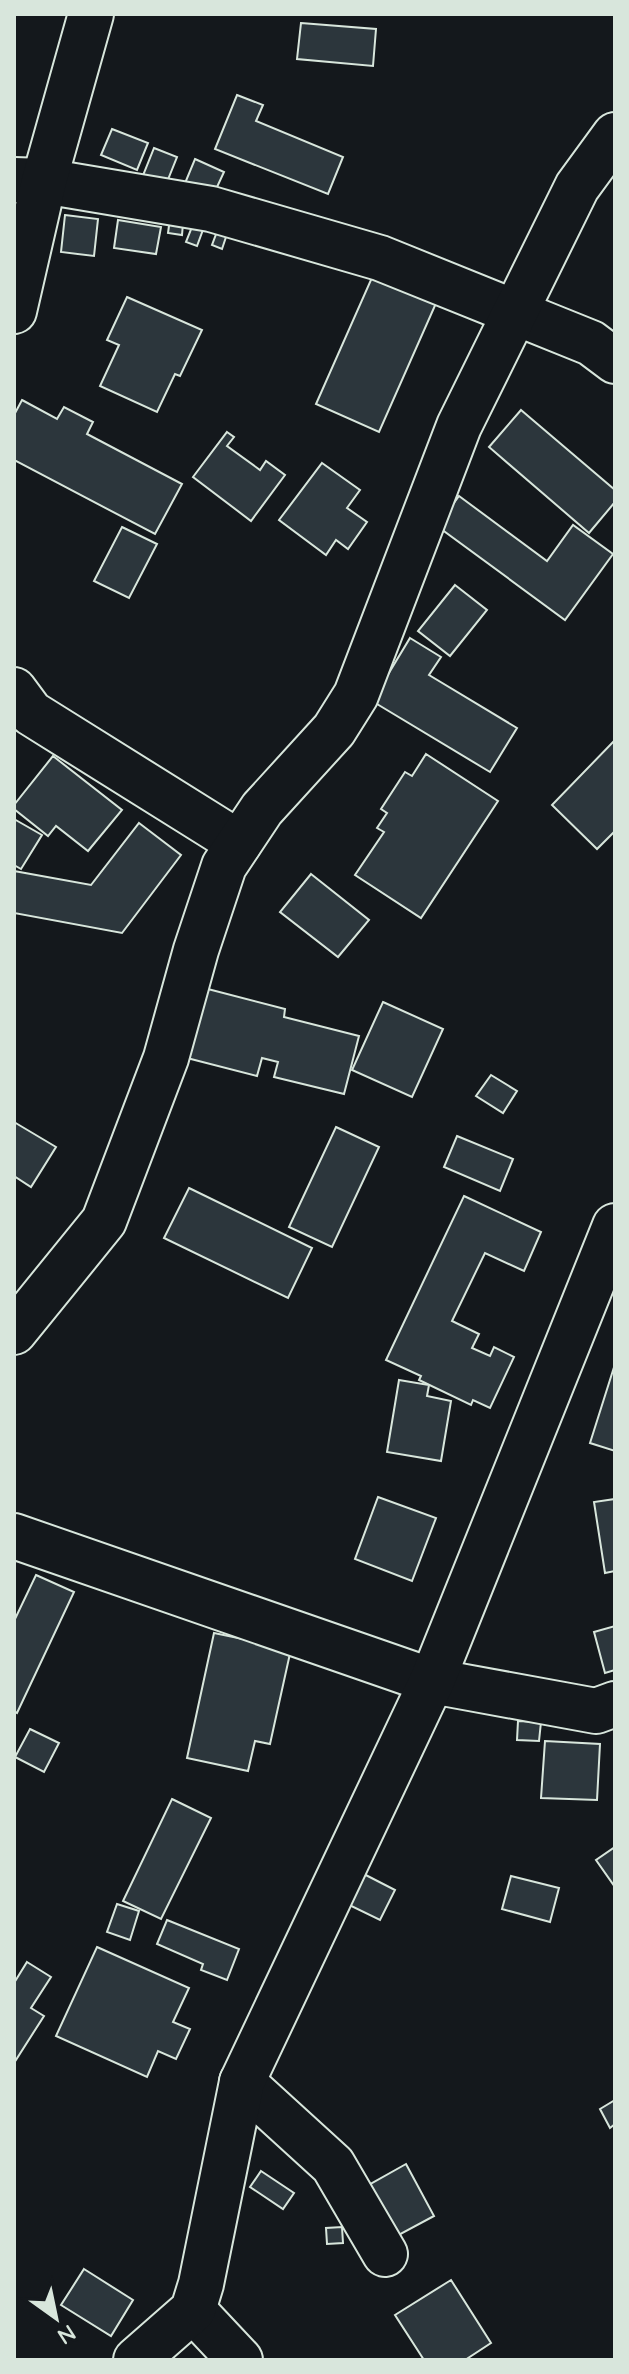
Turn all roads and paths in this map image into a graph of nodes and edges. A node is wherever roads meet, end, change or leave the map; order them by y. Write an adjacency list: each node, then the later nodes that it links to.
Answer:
1 (91, 14): 3 (street)
2 (615, 135): 5 (street)
3 (29, 181): 4 (street); 5 (street)
4 (14, 311)
5 (515, 312): 6 (street); 8 (street)
6 (615, 361)
7 (14, 690): 8 (street)
8 (239, 843): 10 (street)
9 (615, 1226): 12 (street)
10 (14, 1332)
11 (14, 1536): 12 (street)
12 (432, 1681): 13 (street); 14 (street)
13 (615, 1704)
14 (242, 2082): 15 (street); 16 (street)
15 (385, 2254)
16 (193, 2310): 17 (street); 18 (street)
17 (136, 2360)
18 (240, 2360)

